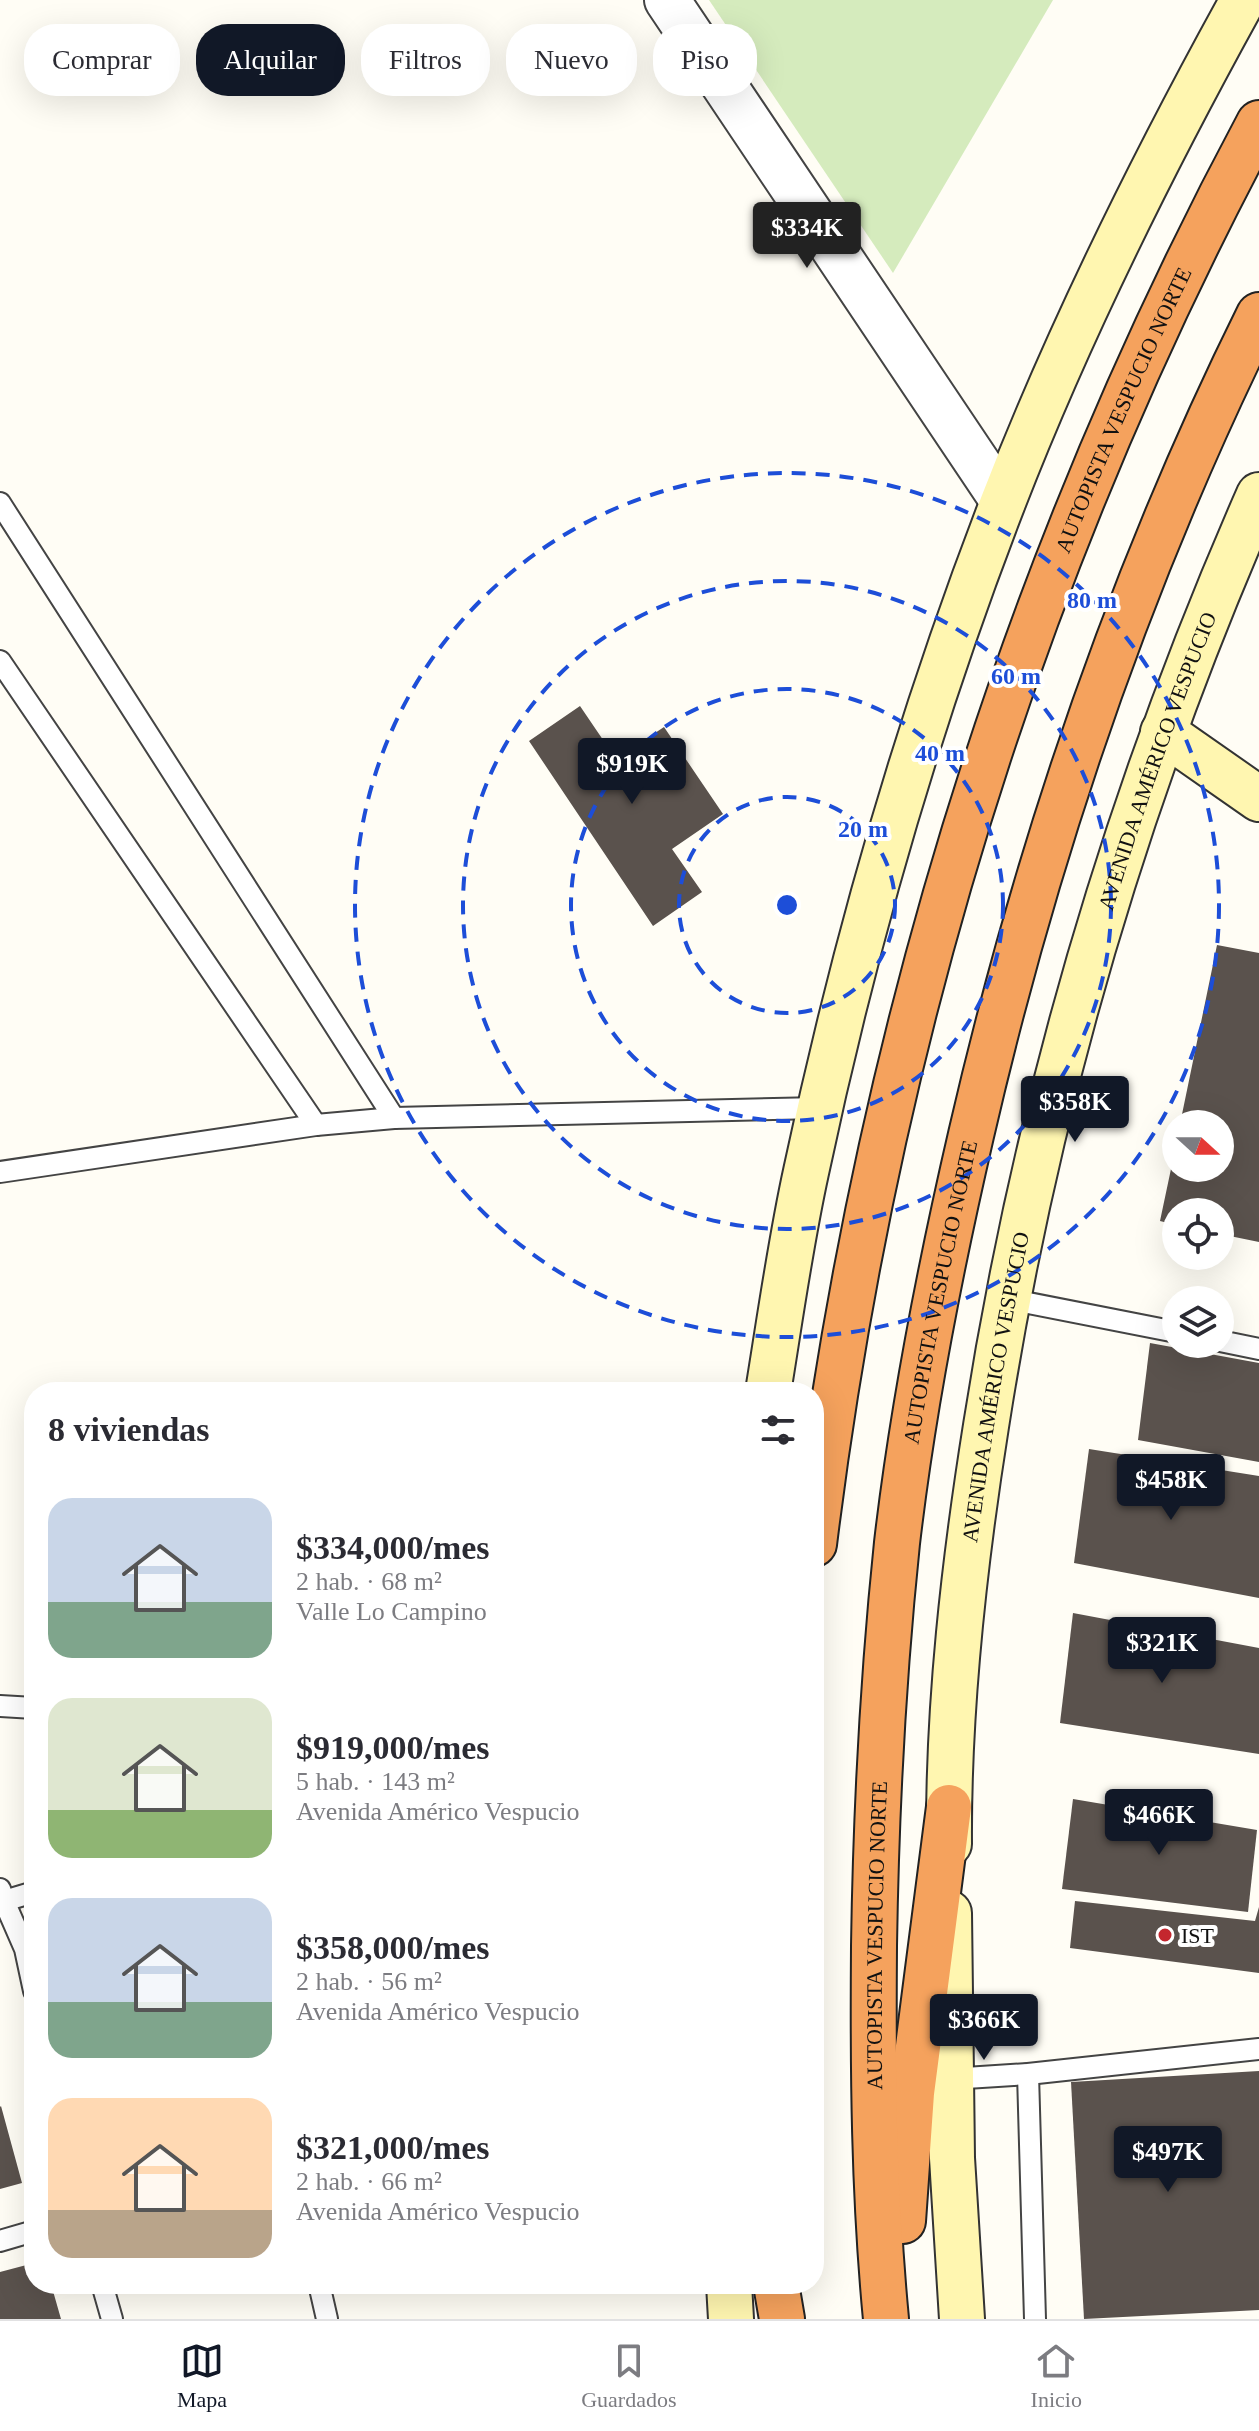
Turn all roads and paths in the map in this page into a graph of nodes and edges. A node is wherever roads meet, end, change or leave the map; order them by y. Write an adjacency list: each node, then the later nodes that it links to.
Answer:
1 (667, 0): 6 (street)
2 (1243, 0): 6 (main road)
3 (1259, 123): 20 (highway, AUTOPISTA VESPUCIO NORTE)
4 (1259, 315): 42 (highway, AUTOPISTA VESPUCIO NORTE)
5 (1259, 495): 9 (main road, AVENIDA AMÉRICO VESPUCIO)
6 (1003, 501): 11 (main road)
7 (0, 503): 12 (lane)
8 (0, 661): 13 (lane)
9 (1163, 732): 10 (main road); 15 (main road, AVENIDA AMÉRICO VESPUCIO)
10 (1259, 799)
11 (820, 1108): 12 (lane); 19 (main road)
12 (394, 1118): 13 (lane)
13 (316, 1125): 14 (lane)
14 (0, 1172)
15 (1008, 1299): 16 (lane); 23 (main road, AVENIDA AMÉRICO VESPUCIO)
16 (1162, 1329)
17 (1234, 1344): 18 (lane)
18 (1259, 1349)
19 (770, 1382)
20 (824, 1471)
21 (0, 1706): 22 (lane)
22 (24, 1707)
23 (949, 1807): 29 (main road, AVENIDA AMÉRICO VESPUCIO); 43 (highway)
24 (24, 1894): 25 (lane)
25 (1, 1897): 26 (lane)
26 (24, 1947)
27 (1259, 2049): 28 (lane)
28 (1028, 2074): 29 (lane); 45 (lane)
29 (950, 2079): 44 (main road, AVENIDA AMÉRICO VESPUCIO)
30 (24, 2234): 31 (lane)
31 (0, 2241)
32 (105, 2294): 37 (lane)
33 (321, 2294): 38 (lane)
34 (730, 2294): 39 (main road)
35 (778, 2294): 40 (highway)
36 (801, 2294): 41 (highway)
37 (112, 2319)
38 (327, 2319)
39 (731, 2319)
40 (782, 2319)
41 (802, 2319)
42 (886, 2319)
43 (900, 2319)
44 (962, 2319)
45 (1035, 2319)

